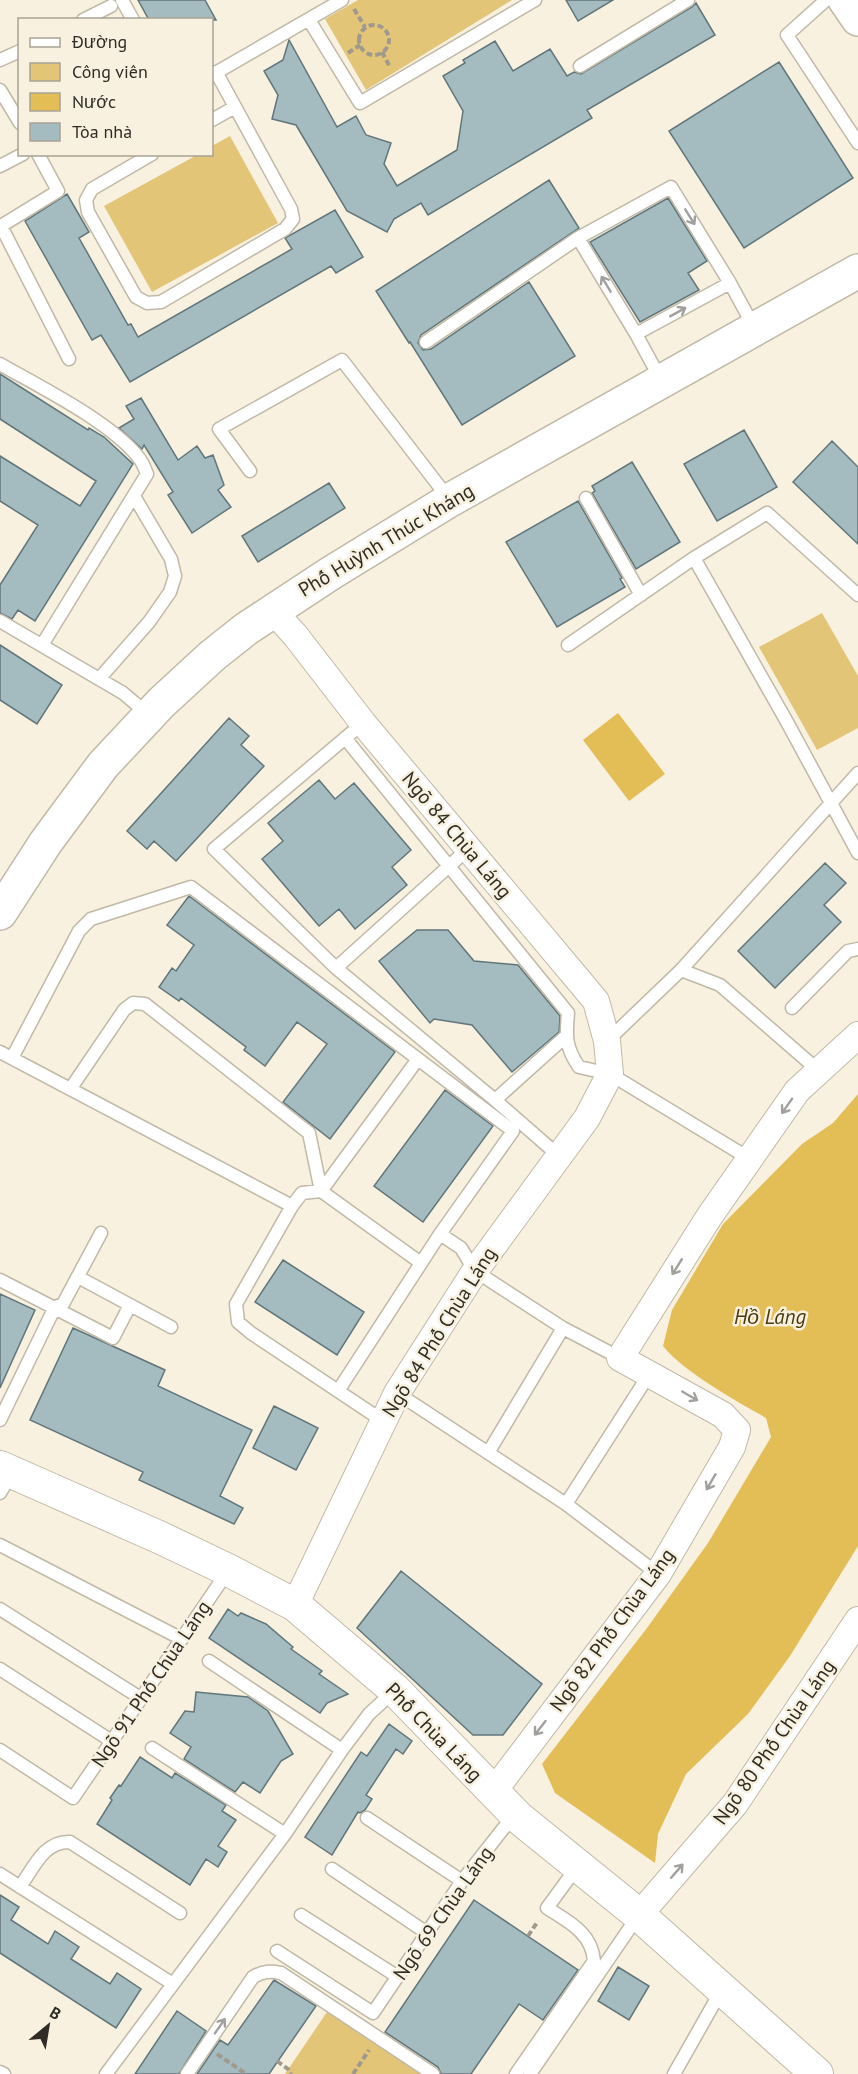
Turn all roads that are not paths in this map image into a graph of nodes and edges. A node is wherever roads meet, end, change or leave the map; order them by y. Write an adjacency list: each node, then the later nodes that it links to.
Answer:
1 (123, 0): 9 (lane)
2 (535, 0): 11 (lane)
3 (688, 0): 14 (lane)
4 (826, 0): 20 (lane)
5 (845, 0): 10 (main road)
6 (347, 3): 11 (lane)
7 (111, 6): 8 (lane)
8 (88, 18)
9 (132, 18)
10 (858, 19)
11 (309, 20): 15 (lane)
12 (18, 52): 13 (lane)
13 (0, 60)
14 (580, 66)
15 (214, 74): 17 (lane)
16 (0, 90): 19 (lane)
17 (234, 107): 18 (lane); 23 (lane)
18 (213, 119)
19 (18, 120)
20 (858, 143)
21 (19, 156): 24 (lane)
22 (39, 156): 31 (lane)
23 (149, 156)
24 (0, 166)
25 (578, 238): 27 (lane, one-way to 27); 29 (lane, one-way to 25); 30 (lane)
26 (858, 271): 28 (main road, Phố Huỳnh Thúc Kháng)
27 (730, 283): 28 (lane); 29 (lane, one-way to 27)
28 (755, 329): 33 (main road, Phố Huỳnh Thúc Kháng)
29 (636, 334): 33 (lane)
30 (426, 342)
31 (69, 359)
32 (0, 364): 35 (lane)
33 (662, 381): 37 (main road, Phố Huỳnh Thúc Kháng)
34 (250, 471): 37 (lane)
35 (134, 496): 43 (lane); 45 (lane)
36 (586, 498): 39 (lane)
37 (450, 500): 41 (main road, Phố Huỳnh Thúc Kháng)
38 (694, 558): 39 (lane); 40 (lane); 49 (lane)
39 (641, 595): 44 (lane)
40 (858, 595)
41 (273, 611): 46 (main road, Phố Huỳnh Thúc Kháng); 47 (street, Ngõ 84 Chùa Láng)
42 (0, 621): 43 (lane)
43 (42, 645): 45 (lane)
44 (568, 645)
45 (99, 679): 46 (lane)
46 (150, 715): 52 (main road, Phố Huỳnh Thúc Kháng)
47 (354, 731): 51 (street, Ngõ 84 Chùa Láng); 54 (lane)
48 (858, 774): 49 (lane)
49 (831, 802): 50 (lane); 55 (lane)
50 (858, 853)
51 (459, 857): 54 (lane); 58 (lane); 59 (street, Ngõ 84 Chùa Láng)
52 (0, 912)
53 (858, 949): 56 (lane)
54 (336, 968): 66 (lane)
55 (681, 970): 59 (lane); 63 (lane)
56 (792, 1008)
57 (858, 1035): 63 (street)
58 (565, 1037): 64 (lane); 66 (lane)
59 (607, 1041): 64 (street, Ngõ 84 Chùa Láng)
60 (0, 1052): 61 (lane)
61 (12, 1058): 62 (lane); 65 (lane)
62 (418, 1059): 69 (lane); 72 (lane)
63 (819, 1071): 68 (street, one-way to 68)
64 (610, 1074): 67 (street, Ngõ 84 Phố Chùa Láng); 68 (lane)
65 (71, 1088): 69 (lane); 70 (lane)
66 (495, 1100): 67 (lane)
67 (559, 1156): 74 (street, Ngõ 84 Phố Chùa Láng)
68 (750, 1159): 81 (street, one-way to 81)
69 (321, 1191): 70 (lane); 73 (lane)
70 (292, 1206): 83 (lane)
71 (101, 1233): 75 (lane)
72 (440, 1234): 73 (lane); 74 (lane)
73 (421, 1263): 83 (lane)
74 (475, 1271): 80 (lane); 84 (street, Ngõ 84 Phố Chùa Láng)
75 (78, 1277): 77 (lane); 79 (lane)
76 (0, 1280): 77 (lane)
77 (55, 1307): 78 (lane); 85 (lane)
78 (128, 1310)
79 (171, 1327)
80 (563, 1328): 81 (lane); 87 (lane)
81 (620, 1358): 82 (street)
82 (650, 1373): 89 (lane); 92 (street, Ngõ 82 Phố Chùa Láng, one-way to 92)
83 (338, 1390): 86 (lane)
84 (397, 1393): 86 (street, Ngõ 84 Phố Chùa Láng); 87 (lane)
85 (0, 1420)
86 (383, 1421): 93 (street, Ngõ 84 Phố Chùa Láng)
87 (488, 1453): 89 (lane)
88 (4, 1477): 91 (street, Phố Chùa Láng)
89 (566, 1504): 92 (lane)
90 (0, 1545): 96 (lane)
91 (228, 1570): 93 (street, Phố Chùa Láng); 96 (lane, Ngõ 91 Phố Chùa Láng)
92 (658, 1574): 105 (street, Ngõ 82 Phố Chùa Láng, one-way to 105)
93 (294, 1605): 99 (street, Phố Chùa Láng)
94 (0, 1609): 100 (lane)
95 (858, 1620): 116 (street, Ngõ 80 Phố Chùa Láng, one-way to 95)
96 (182, 1639): 100 (lane, Ngõ 91 Phố Chùa Láng)
97 (209, 1661): 104 (lane)
98 (0, 1670): 101 (lane)
99 (394, 1690): 104 (lane); 105 (street, Phố Chùa Láng)
100 (142, 1699): 101 (lane, Ngõ 91 Phố Chùa Láng)
101 (113, 1742): 103 (lane, Ngõ 91 Phố Chùa Láng)
102 (152, 1748): 108 (lane)
103 (0, 1750)
104 (342, 1750): 108 (lane)
105 (493, 1792): 106 (street, Phố Chùa Láng)
106 (515, 1814): 109 (street, Phố Chùa Láng); 112 (lane, Ngõ 69 Chùa Láng)
107 (366, 1818): 112 (lane)
108 (285, 1834): 120 (lane)
109 (578, 1865): 116 (street, Phố Chùa Láng); 127 (lane)
110 (332, 1869): 117 (lane)
111 (0, 1874): 113 (lane)
112 (462, 1881): 117 (lane, Ngõ 69 Chùa Láng)
113 (20, 1887): 114 (lane); 120 (lane)
114 (180, 1913)
115 (301, 1915): 119 (lane)
116 (639, 1915): 121 (street, Phố Chùa Láng); 128 (lane)
117 (427, 1933): 119 (lane, Ngõ 69 Chùa Láng)
118 (277, 1952): 119 (lane, Ngõ 69 Chùa Láng)
119 (398, 1977)
120 (173, 1984): 124 (lane)
121 (722, 1990): 129 (lane); 130 (street, Phố Chùa Láng)
122 (0, 2072): 123 (lane)
123 (4, 2074)
124 (106, 2074)
125 (187, 2074): 126 (lane, one-way to 126)
126 (433, 2074)
127 (516, 2074)
128 (530, 2074)
129 (674, 2074)
130 (817, 2074)

